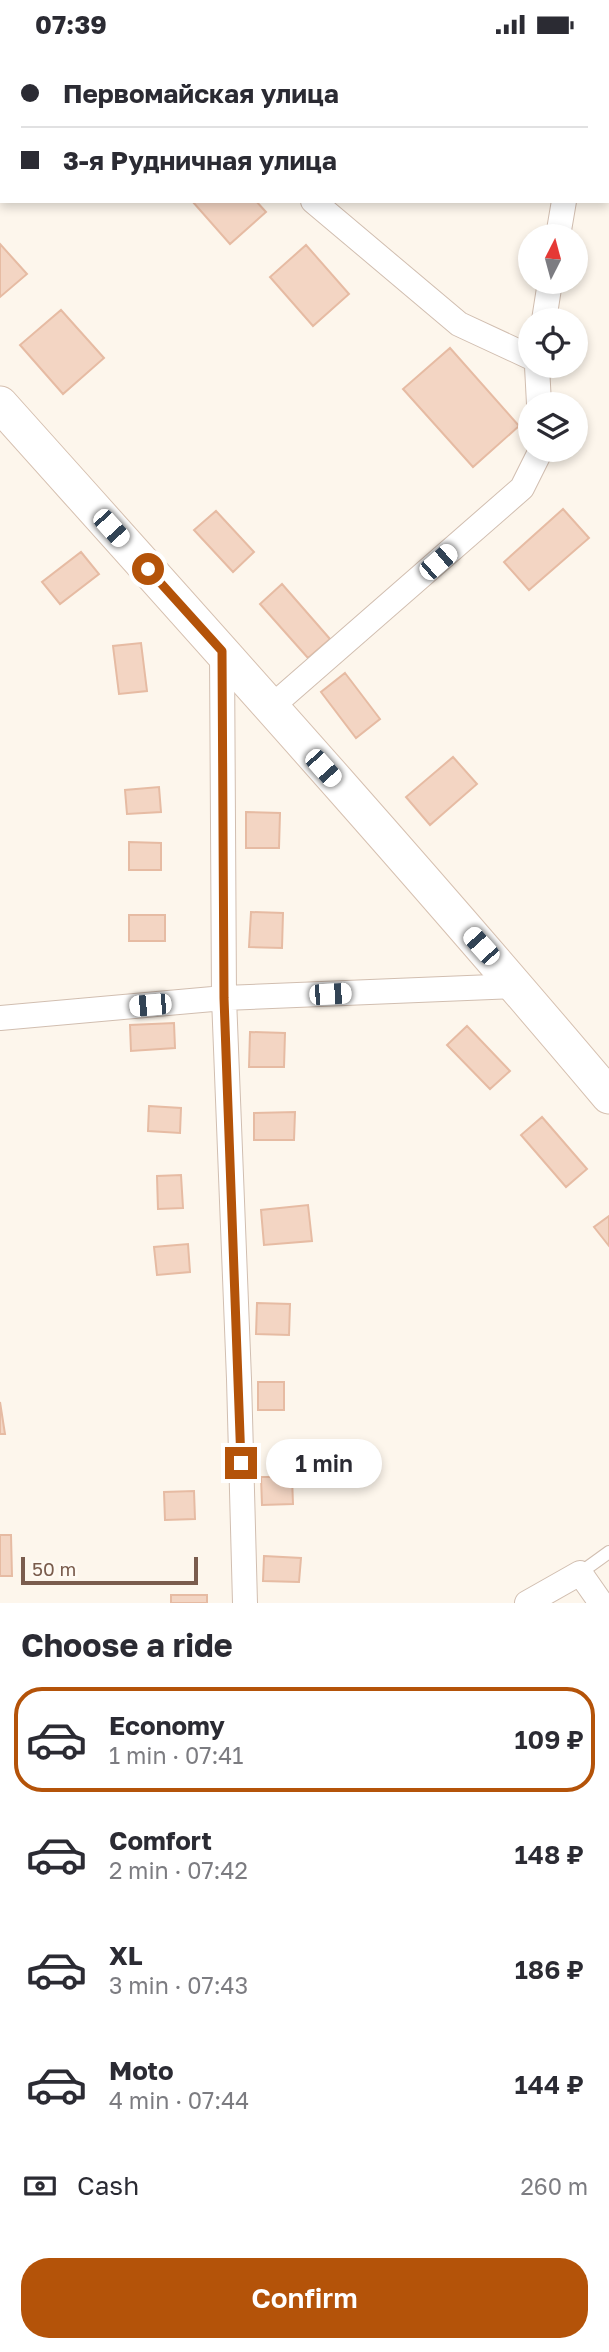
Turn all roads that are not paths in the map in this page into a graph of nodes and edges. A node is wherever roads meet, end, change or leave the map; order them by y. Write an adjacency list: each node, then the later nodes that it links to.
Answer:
1 (315, 203): 4 (street)
2 (564, 203): 3 (street)
3 (560, 224)
4 (518, 351)
5 (0, 404): 7 (main road)
6 (535, 462): 8 (street)
7 (222, 651): 8 (main road); 10 (street)
8 (270, 708): 9 (main road)
9 (516, 986): 10 (street); 12 (main road)
10 (224, 998): 11 (street); 15 (street)
11 (0, 1018)
12 (609, 1096)
13 (609, 1552): 14 (lane)
14 (580, 1573): 16 (street); 17 (street)
15 (245, 1603)
16 (527, 1603)
17 (601, 1603)

